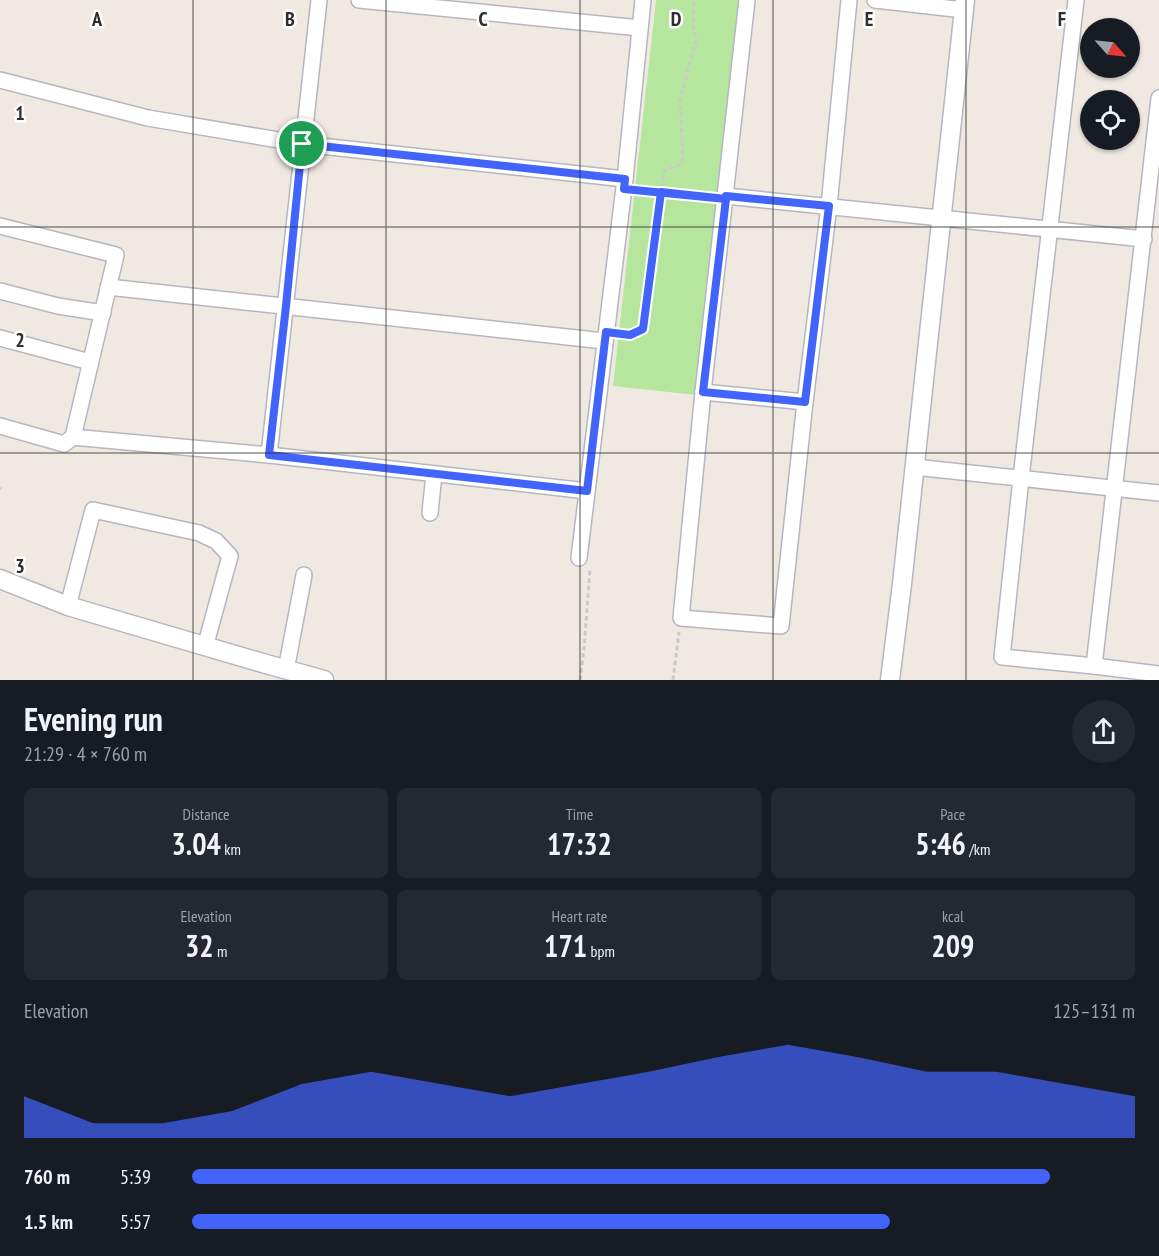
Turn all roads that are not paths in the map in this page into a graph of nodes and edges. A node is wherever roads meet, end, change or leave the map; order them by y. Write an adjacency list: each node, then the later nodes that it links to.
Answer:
1 (319, 0): 12 (street)
2 (359, 0): 9 (street)
3 (643, 0): 9 (street)
4 (747, 0): 15 (street)
5 (849, 0): 16 (street)
6 (875, 0): 8 (street)
7 (1076, 0): 19 (street)
8 (965, 5): 17 (street)
9 (640, 28): 14 (street)
10 (0, 80): 12 (street)
11 (1159, 98): 13 (street)
12 (302, 144): 14 (street); 23 (street)
13 (1155, 169): 20 (street)
14 (624, 184): 25 (street)
15 (726, 197): 16 (street); 28 (street)
16 (829, 206): 17 (street); 29 (street)
17 (942, 218): 19 (street); 33 (street)
18 (0, 226): 21 (street)
19 (1049, 228): 20 (street); 35 (street)
20 (1144, 238): 36 (street)
21 (108, 287): 23 (street); 24 (street)
22 (0, 291): 24 (street)
23 (286, 306): 25 (street); 32 (street)
24 (103, 313): 27 (street)
25 (605, 336): 37 (street)
26 (0, 338): 27 (street)
27 (90, 362): 31 (street)
28 (703, 392): 29 (street); 29 (street)
29 (805, 402)
30 (0, 426): 31 (street)
31 (73, 437): 32 (street)
32 (269, 455): 34 (street)
33 (915, 467): 35 (street); 49 (street)
34 (434, 474): 37 (street); 39 (street)
35 (1021, 478): 36 (street); 45 (street)
36 (1115, 488): 38 (street); 45 (street)
37 (587, 491): 40 (street)
38 (1159, 493)
39 (430, 513)
40 (579, 558)
41 (304, 575): 46 (street)
42 (0, 579): 43 (street)
43 (68, 606): 44 (street); 44 (street)
44 (205, 647): 46 (street)
45 (1094, 666): 47 (street)
46 (286, 670): 48 (street)
47 (1159, 674)
48 (324, 680)
49 (890, 680)

